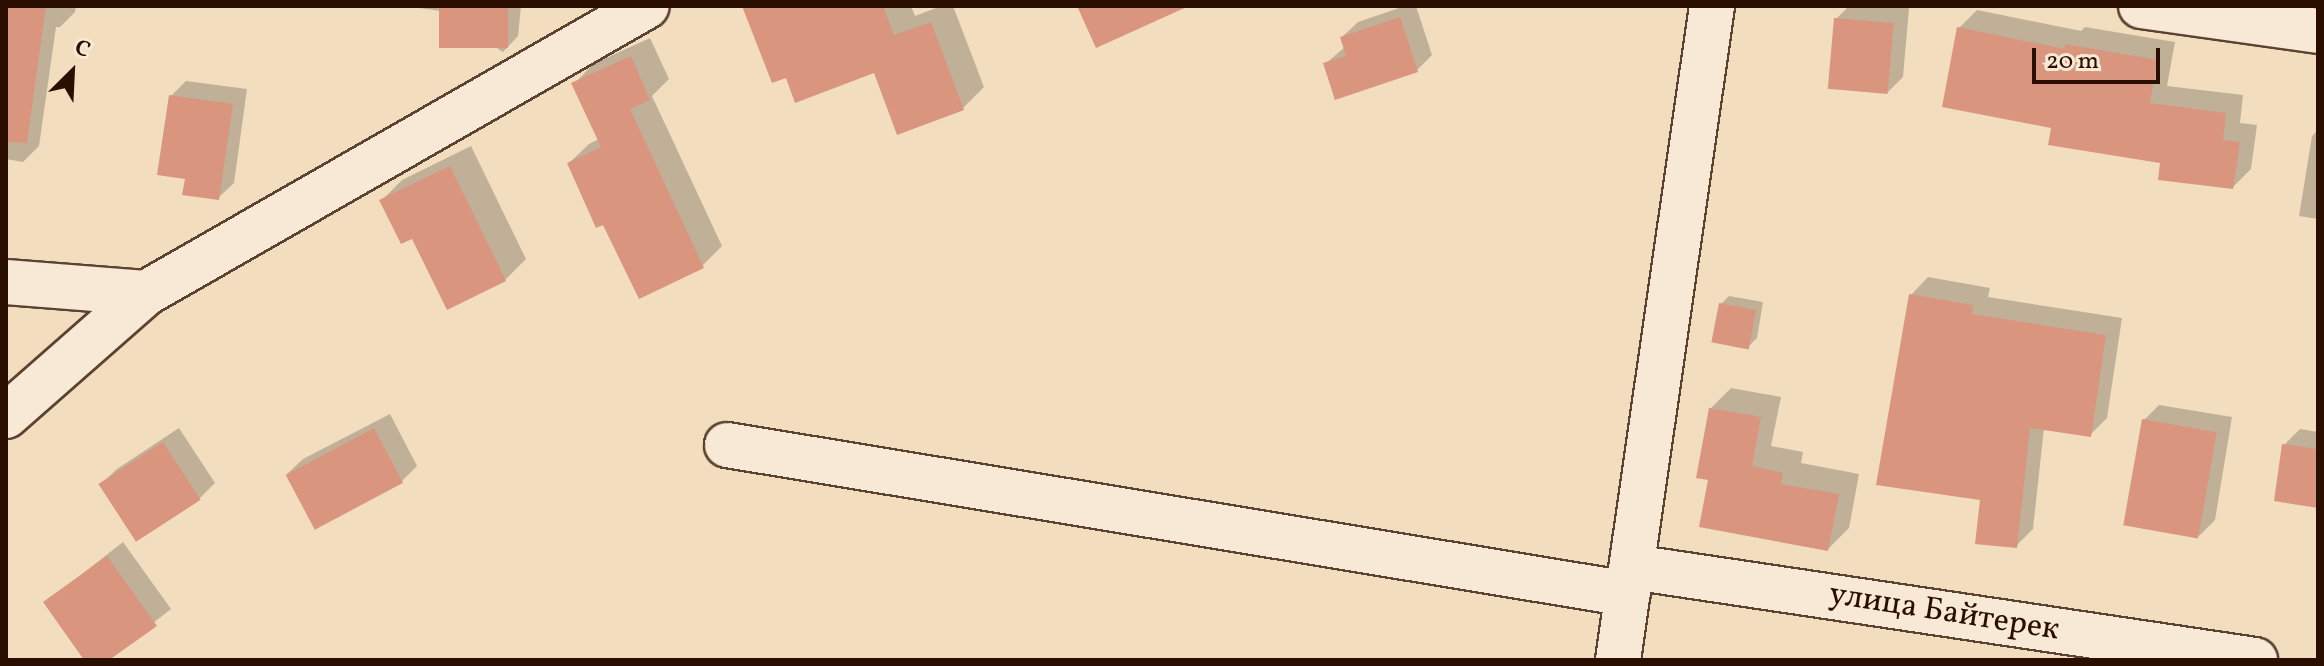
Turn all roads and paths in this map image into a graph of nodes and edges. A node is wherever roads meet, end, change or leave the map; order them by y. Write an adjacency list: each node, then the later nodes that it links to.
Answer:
1 (647, 6): 6 (street)
2 (1712, 6): 9 (street)
3 (2141, 6): 4 (street)
4 (2318, 31)
5 (6, 282): 6 (street)
6 (146, 293): 7 (street)
7 (6, 416)
8 (727, 445): 9 (street, улица Байтерек)
9 (1630, 580): 10 (street); 11 (street, улица Байтерек)
10 (1618, 660)
11 (2255, 660)

